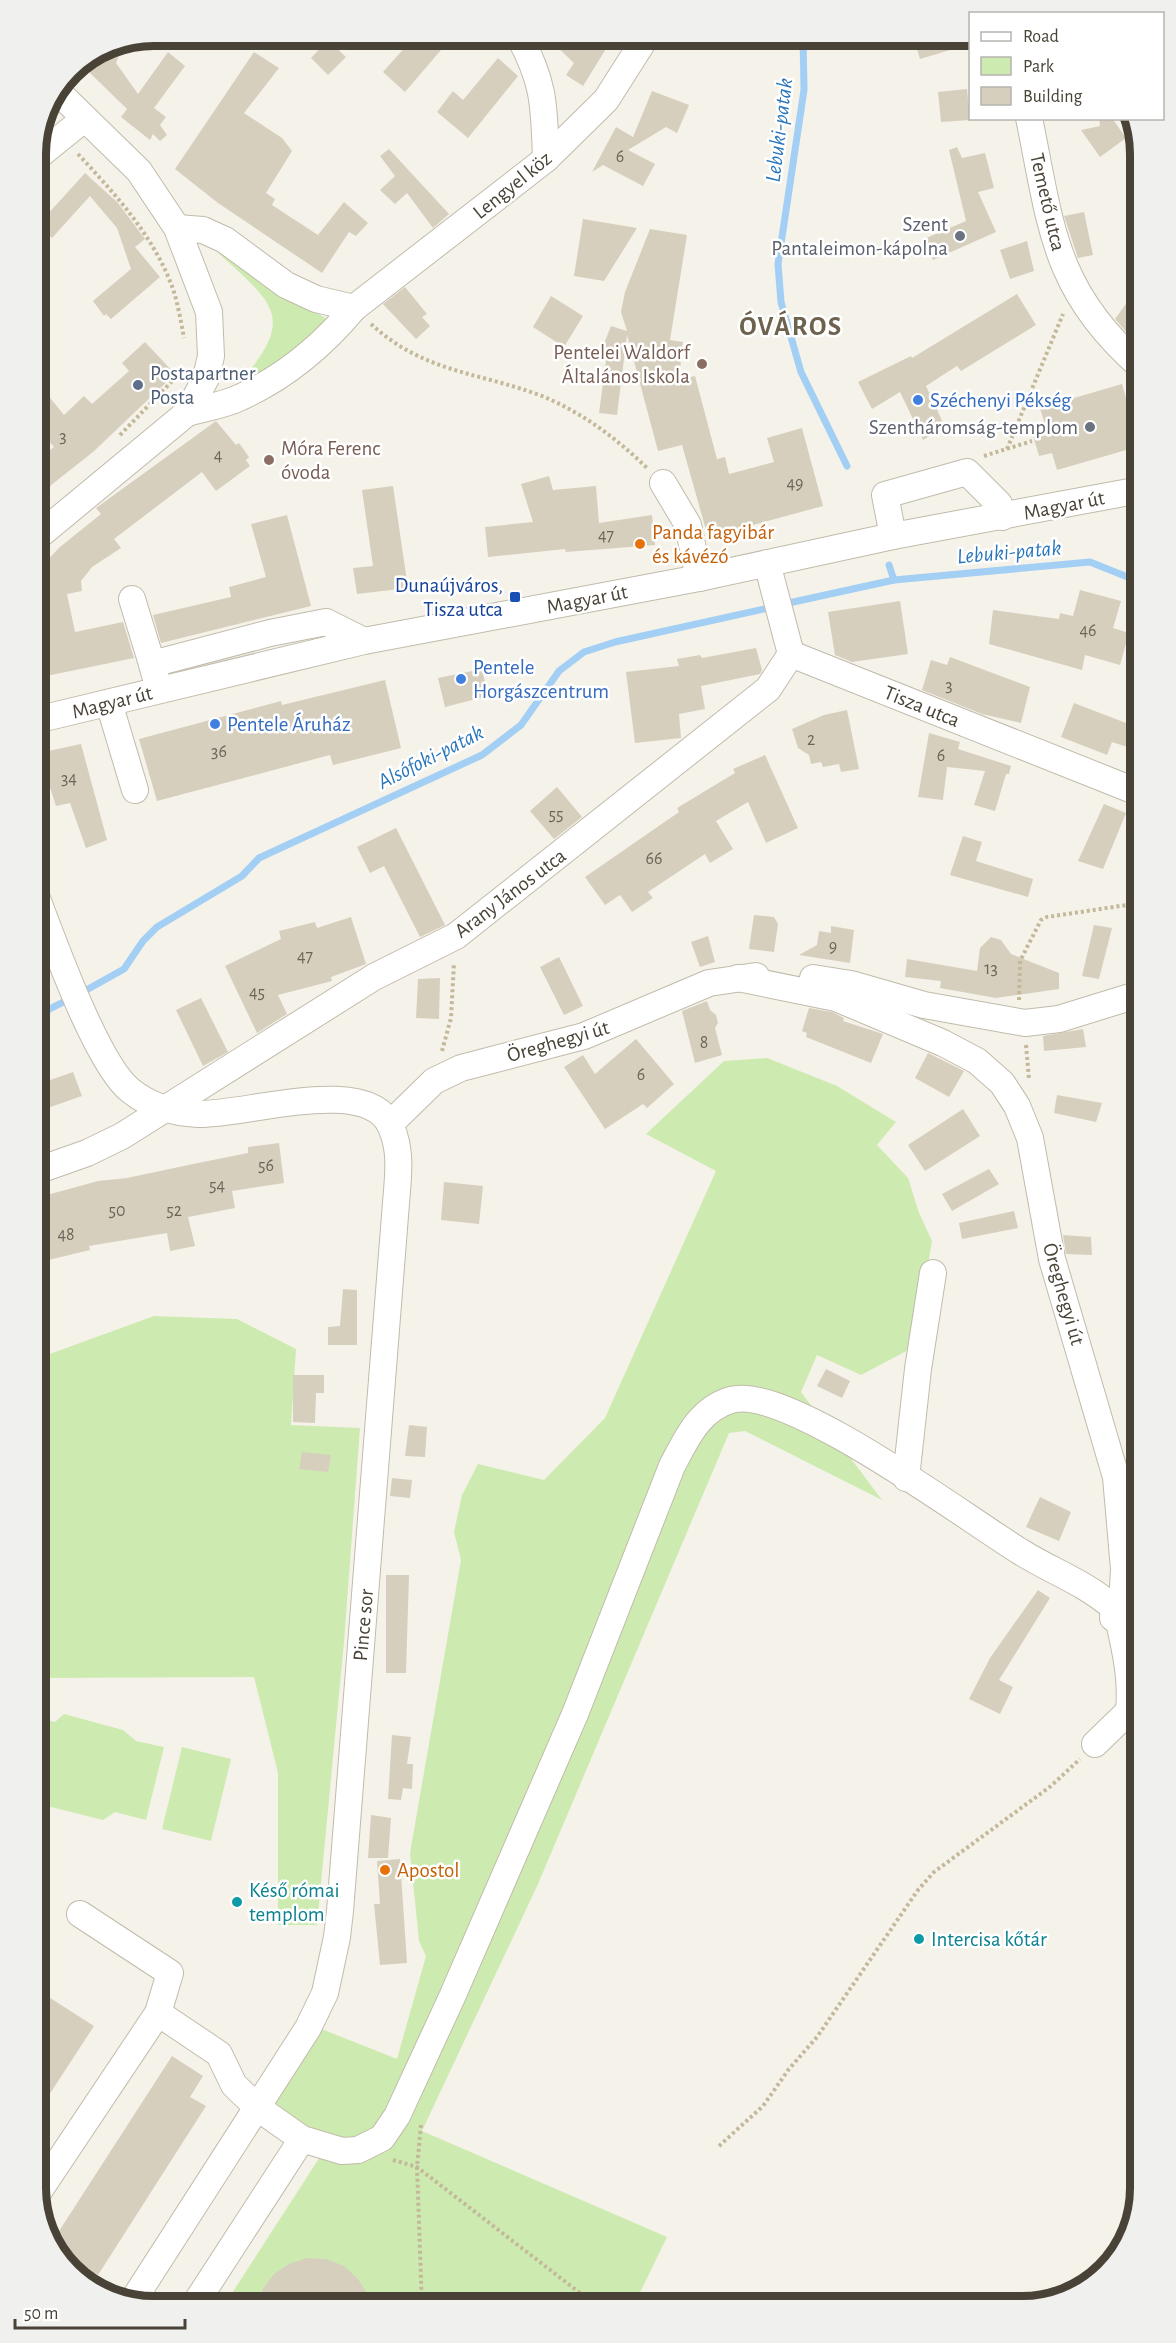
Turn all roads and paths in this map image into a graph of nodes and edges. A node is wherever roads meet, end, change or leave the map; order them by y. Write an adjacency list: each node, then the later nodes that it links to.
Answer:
1 (525, 47): 8 (street)
2 (639, 47): 8 (street, Lengyel köz)
3 (66, 93): 4 (street)
4 (84, 120): 6 (street); 9 (street)
5 (1029, 120): 13 (street, Temető utca)
6 (62, 137): 7 (street); 12 (path)
7 (47, 149)
8 (546, 159): 10 (street, Lengyel köz)
9 (177, 228): 10 (street); 15 (street)
10 (354, 308): 15 (street, Lengyel köz); 20 (path)
11 (1066, 308): 18 (path)
12 (186, 346)
13 (1130, 357)
14 (184, 364): 16 (path)
15 (187, 413): 23 (street)
16 (116, 439)
17 (1032, 441): 18 (path)
18 (1007, 449): 19 (path)
19 (975, 459)
20 (663, 483): 26 (street)
21 (1130, 492): 22 (street, Magyar út)
22 (1002, 517): 24 (street, Magyar út); 24 (street)
23 (47, 529)
24 (893, 536): 25 (street, Magyar út)
25 (770, 573): 26 (street, Magyar út); 29 (street)
26 (699, 578): 28 (street, Magyar út)
27 (132, 599): 30 (street)
28 (364, 641): 30 (street); 31 (street, Magyar út)
29 (790, 654): 34 (street, Tisza utca); 38 (street, Arany János utca)
30 (152, 664): 31 (street)
31 (159, 690): 32 (street, Magyar út)
32 (109, 703): 33 (street, Magyar út); 35 (street)
33 (47, 718)
34 (1130, 789)
35 (135, 790)
36 (1130, 905): 41 (path)
37 (47, 929): 44 (street)
38 (456, 936): 43 (path); 44 (street, Arany János utca)
39 (738, 978): 41 (street, Öreghegyi út); 42 (street, Öreghegyi út); 45 (street, Öreghegyi út)
40 (1130, 997): 41 (street)
41 (1025, 1023): 42 (street)
42 (919, 1034): 49 (street, Öreghegyi út)
43 (442, 1053)
44 (167, 1110): 45 (street); 46 (street, Arany János utca)
45 (390, 1124): 55 (street, Pince sor)
46 (47, 1167)
47 (933, 1273): 48 (street)
48 (906, 1478): 49 (street); 59 (street)
49 (1118, 1612): 50 (street, Öreghegyi út)
50 (1130, 1676)
51 (1130, 1713): 52 (street)
52 (1095, 1744): 58 (path)
53 (80, 1914): 54 (street)
54 (159, 2013): 55 (street); 61 (street)
55 (258, 2108): 57 (street); 62 (street, Pince sor)
56 (423, 2114): 60 (path)
57 (302, 2139): 59 (street); 63 (street)
58 (719, 2146)
59 (358, 2150): 60 (path)
60 (417, 2167): 64 (path); 65 (path)
61 (46, 2181)
62 (136, 2294)
63 (200, 2296)
64 (422, 2296)
65 (584, 2296)

